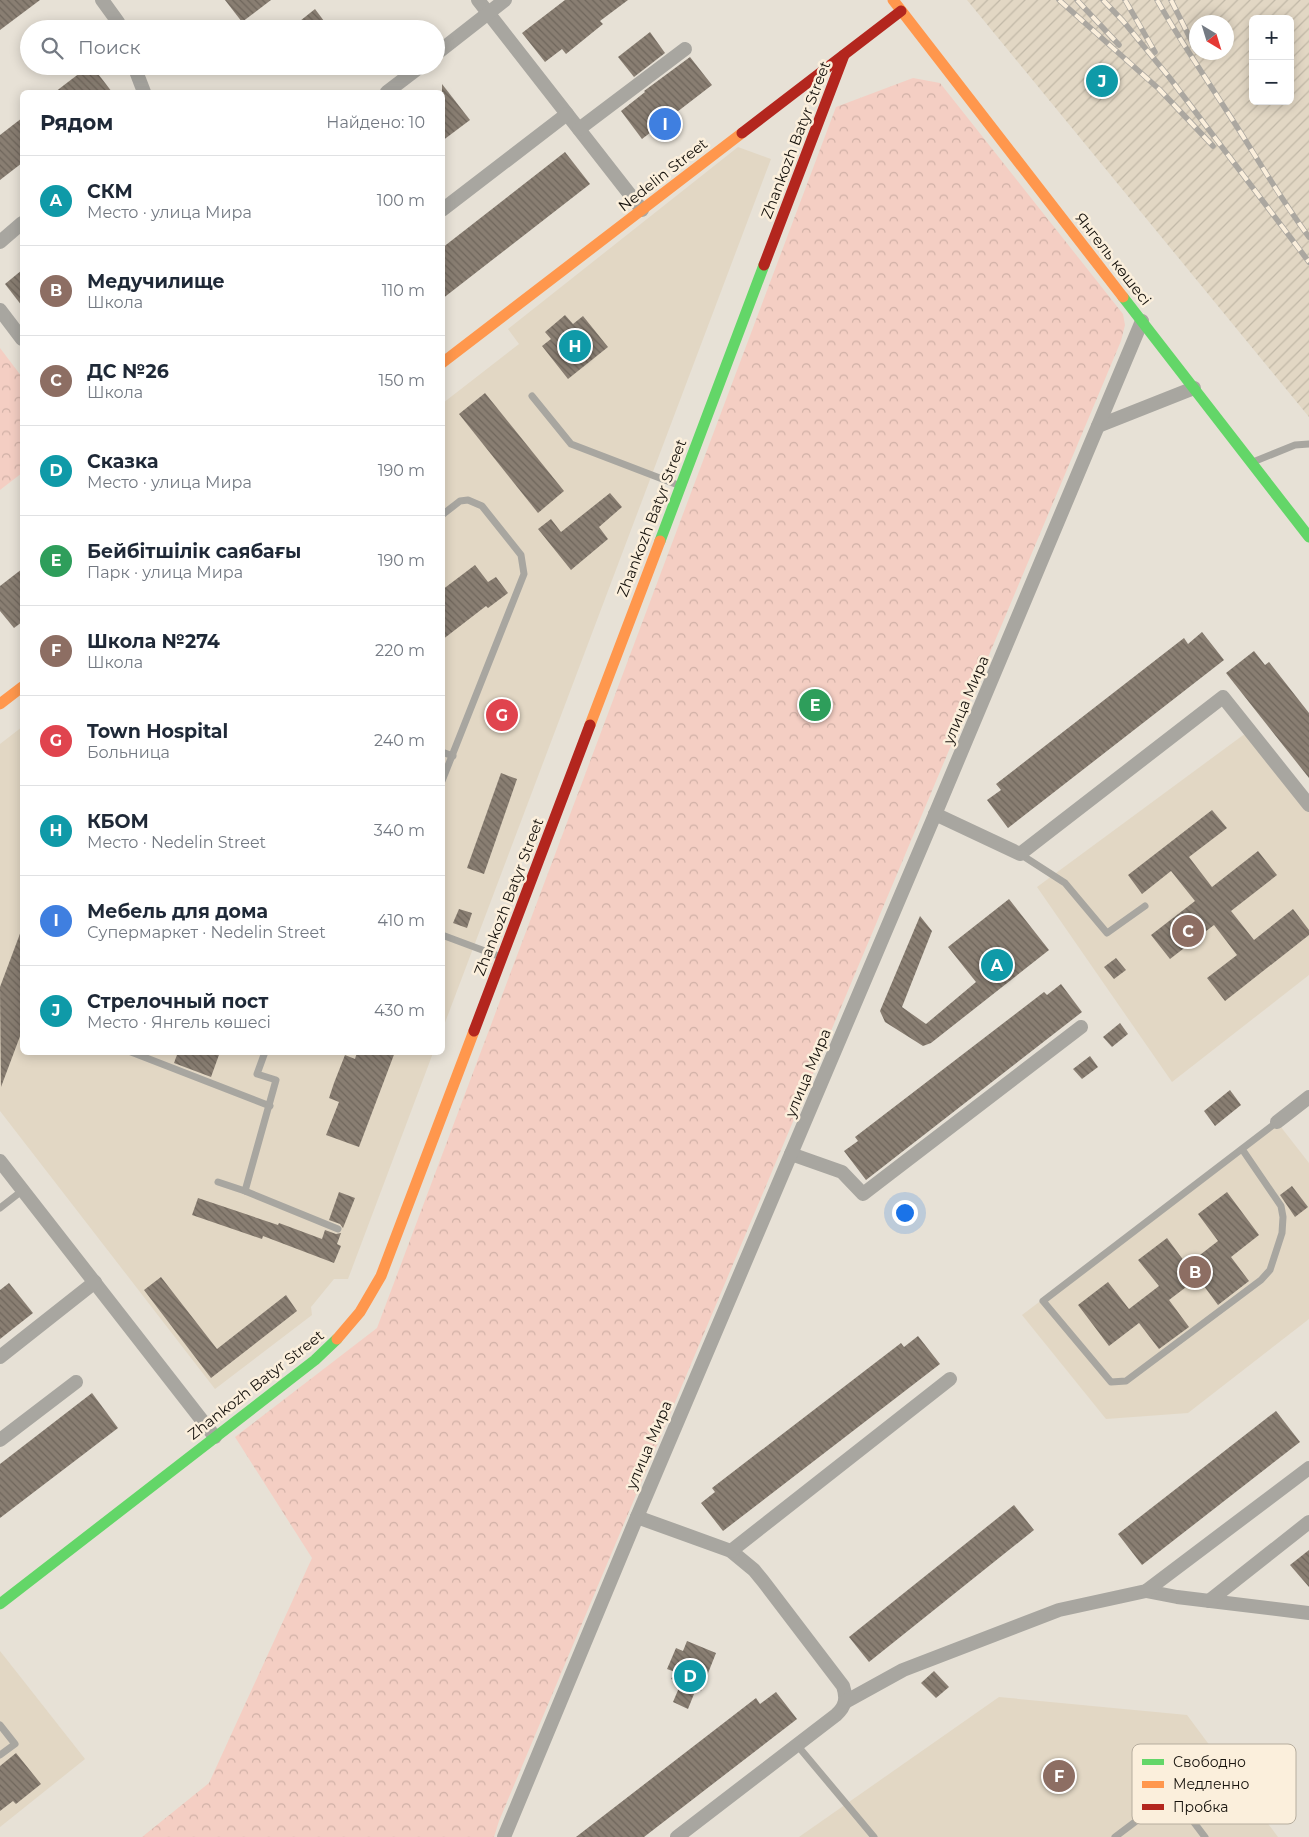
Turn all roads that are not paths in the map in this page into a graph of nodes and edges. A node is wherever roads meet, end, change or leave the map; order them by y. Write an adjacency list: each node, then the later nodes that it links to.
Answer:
1 (102, 0): 7 (street)
2 (478, 0): 6 (street)
3 (505, 0): 6 (street)
4 (893, 0): 5 (street, Янгель көшесі)
5 (902, 11): 10 (street, Nedelin Street); 22 (street, Янгель көшесі)
6 (488, 13): 8 (street); 15 (street)
7 (117, 20)
8 (445, 47)
9 (685, 49): 16 (street)
10 (844, 55): 18 (street, Nedelin Street); 30 (street, Zhankozh Batyr Street)
11 (137, 75): 13 (street)
12 (409, 75): 14 (street)
13 (143, 90)
14 (390, 90)
15 (567, 114): 16 (street); 17 (street)
16 (579, 129): 18 (street)
17 (445, 208)
18 (642, 210): 24 (street, Nedelin Street)
19 (20, 226): 20 (street)
20 (0, 242)
21 (0, 310): 23 (street)
22 (1142, 321): 25 (street, Янгель көшесі); 27 (street, улица Мира)
23 (20, 337)
24 (445, 362)
25 (1194, 388): 27 (street); 29 (street, Янгель көшесі)
26 (532, 396): 30 (lane)
27 (1098, 426): 39 (street, улица Мира)
28 (1309, 444): 29 (lane)
29 (1251, 462): 32 (street, Янгель көшесі)
30 (680, 486): 43 (street, Zhankozh Batyr Street)
31 (445, 513): 36 (lane)
32 (1309, 537)
33 (20, 689): 34 (street)
34 (0, 704)
35 (445, 753): 36 (lane)
36 (453, 756): 37 (lane)
37 (445, 775)
38 (1309, 805): 40 (street)
39 (935, 814): 40 (street); 51 (street, улица Мира)
40 (1020, 854): 41 (lane)
41 (1145, 906)
42 (445, 936): 43 (lane)
43 (502, 957): 62 (street, Zhankozh Batyr Street)
44 (1081, 1027): 51 (street)
45 (136, 1055): 48 (lane)
46 (264, 1055): 48 (lane)
47 (1309, 1097): 49 (street)
48 (270, 1106): 55 (lane)
49 (1276, 1122): 50 (lane)
50 (1242, 1149): 50 (lane)
51 (791, 1154): 65 (street, улица Мира)
52 (0, 1161): 54 (street)
53 (218, 1182): 55 (lane)
54 (23, 1190): 56 (lane); 58 (street)
55 (245, 1191): 57 (lane)
56 (0, 1208)
57 (338, 1229)
58 (95, 1282): 59 (street); 62 (street)
59 (0, 1357)
60 (950, 1379): 67 (street)
61 (76, 1382): 63 (street)
62 (215, 1437): 70 (street, Zhankozh Batyr Street)
63 (0, 1440)
64 (1309, 1468): 68 (street)
65 (637, 1516): 67 (street); 78 (street, улица Мира)
66 (1309, 1522): 69 (street)
67 (731, 1551): 72 (street)
68 (1146, 1591): 69 (street); 72 (street)
69 (1208, 1601): 71 (street)
70 (0, 1604)
71 (1309, 1614)
72 (845, 1702): 74 (street)
73 (0, 1725): 75 (lane)
74 (797, 1745): 79 (street); 80 (lane)
75 (0, 1755)
76 (1132, 1824): 81 (lane)
77 (1195, 1824): 82 (lane)
78 (504, 1837)
79 (677, 1837)
80 (874, 1837)
81 (1115, 1837)
82 (1205, 1837)

